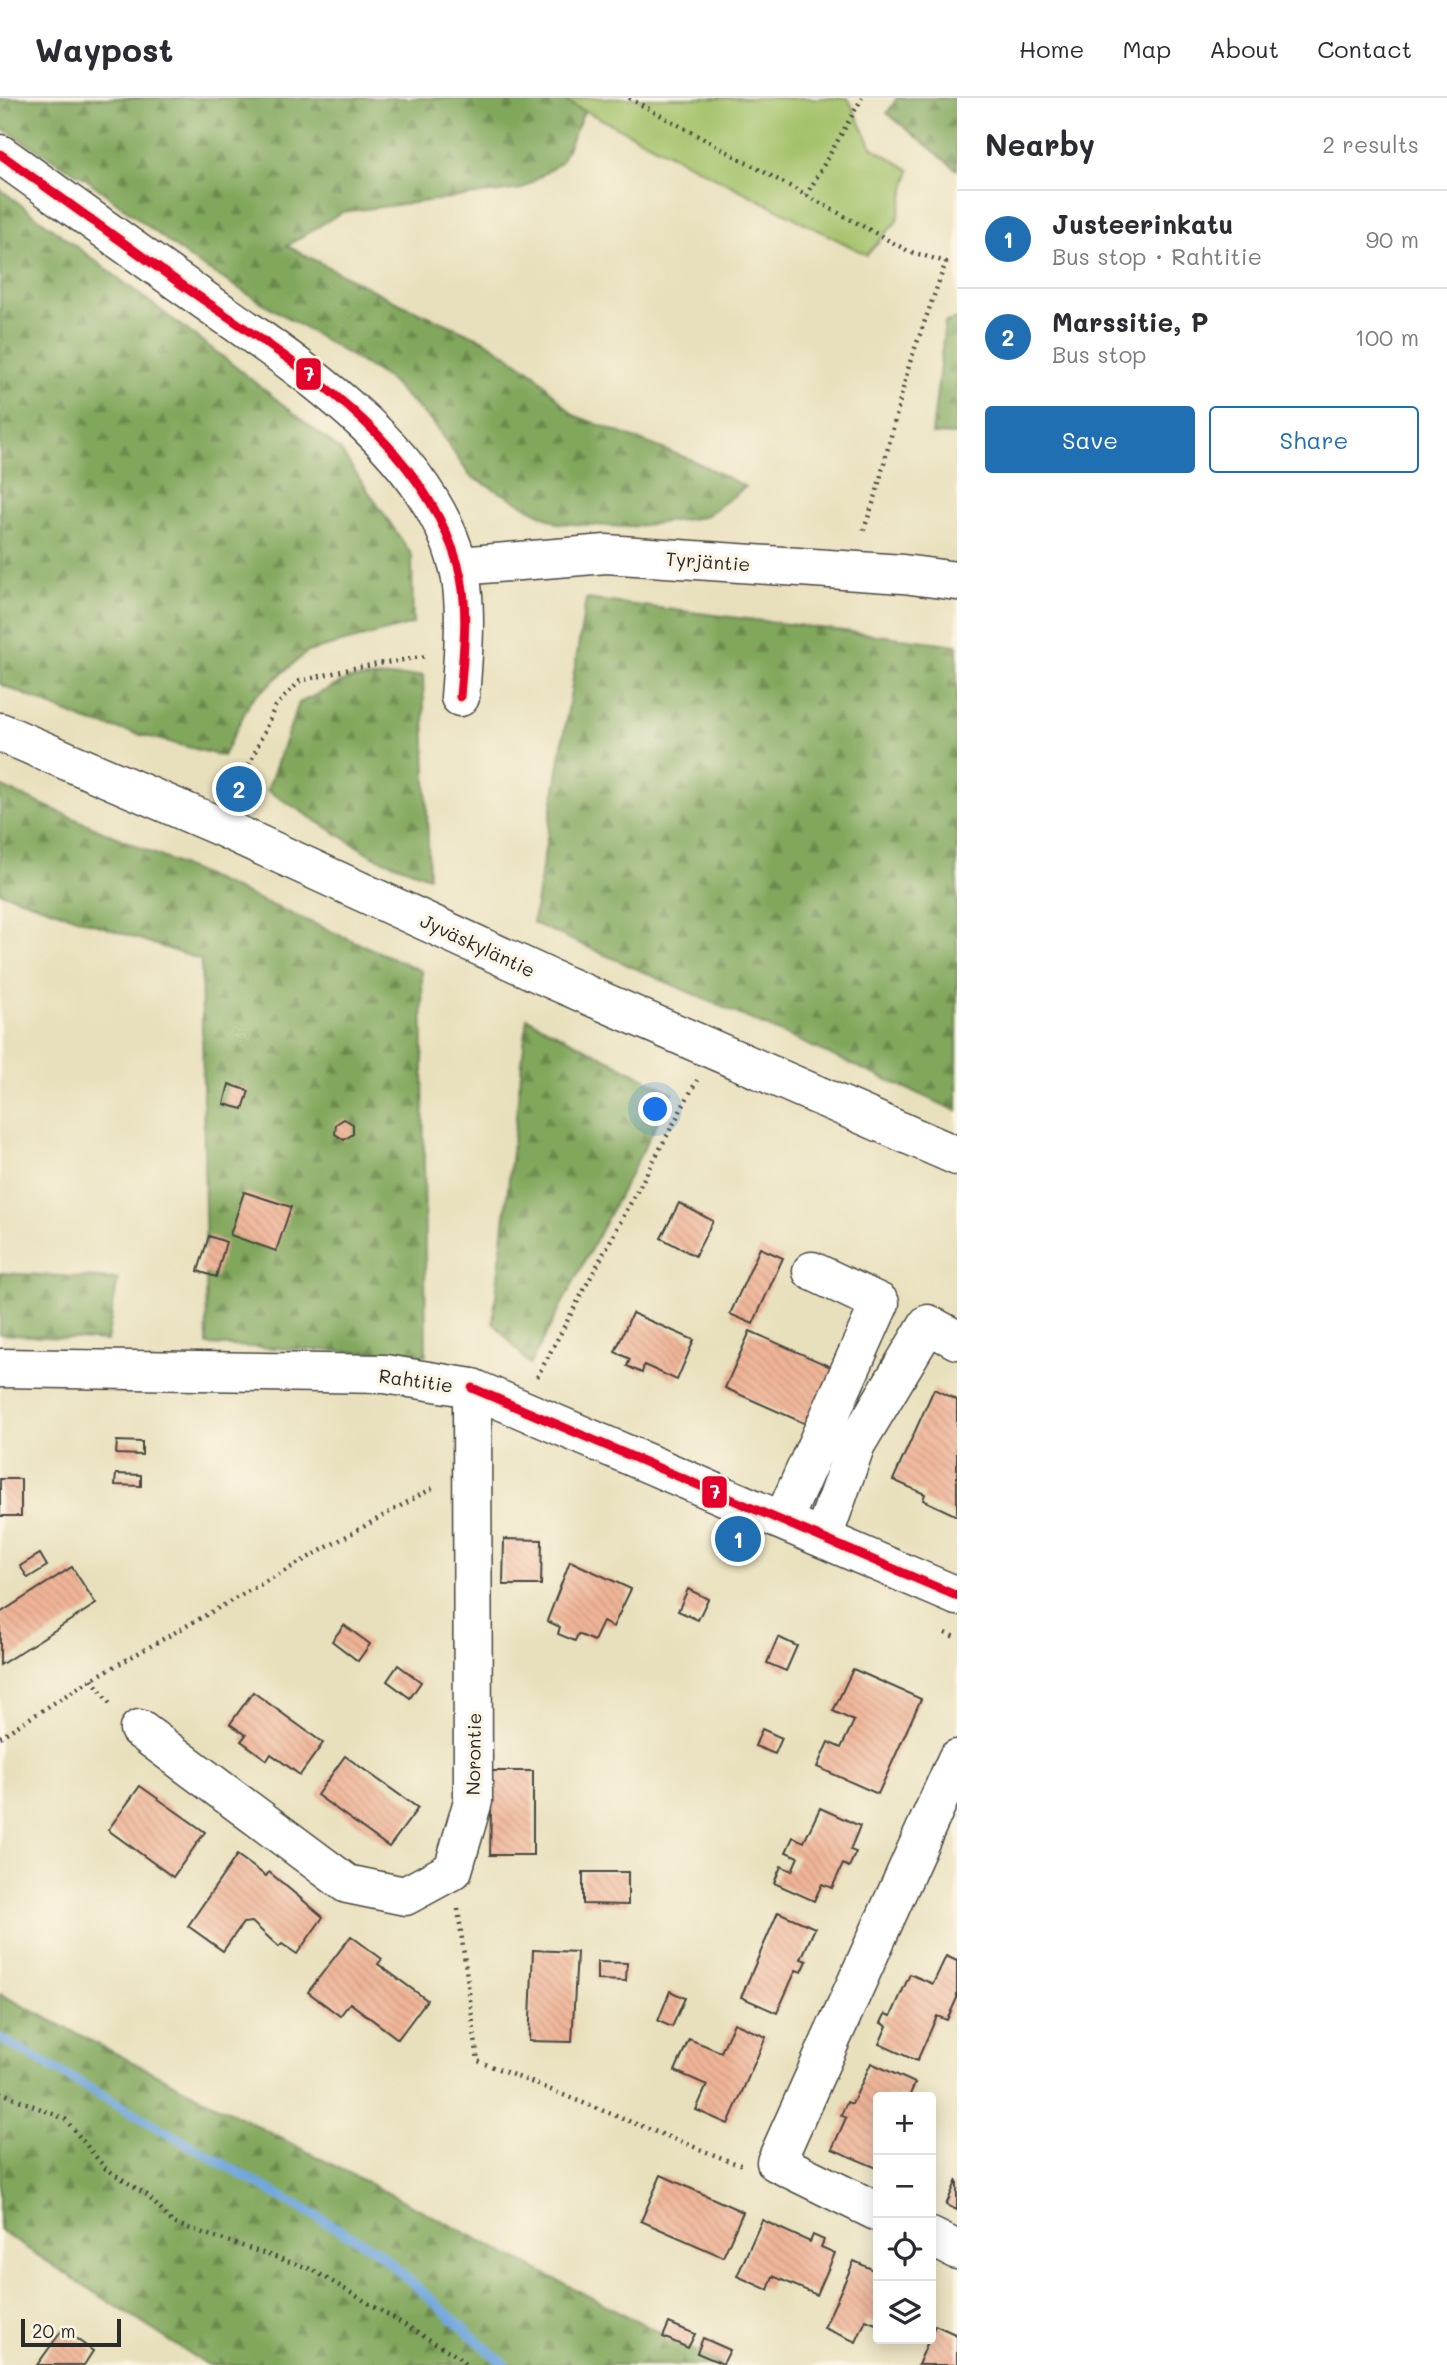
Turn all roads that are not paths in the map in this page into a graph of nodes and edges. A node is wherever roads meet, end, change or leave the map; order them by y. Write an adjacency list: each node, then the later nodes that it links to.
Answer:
1 (0, 154): 2 (main road)
2 (459, 566): 3 (main road, Tyrjäntie); 4 (main road)
3 (957, 582)
4 (460, 697)
5 (0, 732): 6 (main road, Jyväskyläntie)
6 (957, 1156)
7 (812, 1270): 11 (main road)
8 (957, 1340): 12 (main road)
9 (0, 1368): 10 (main road, Rahtitie)
10 (472, 1388): 11 (main road, Rahtitie); 14 (main road, Norontie)
11 (783, 1520): 12 (main road, Rahtitie)
12 (823, 1537): 13 (main road, Rahtitie)
13 (957, 1597)
14 (139, 1729)
15 (957, 1759): 16 (main road)
16 (873, 2210)
17 (936, 2239): 18 (main road)
18 (957, 2249)

